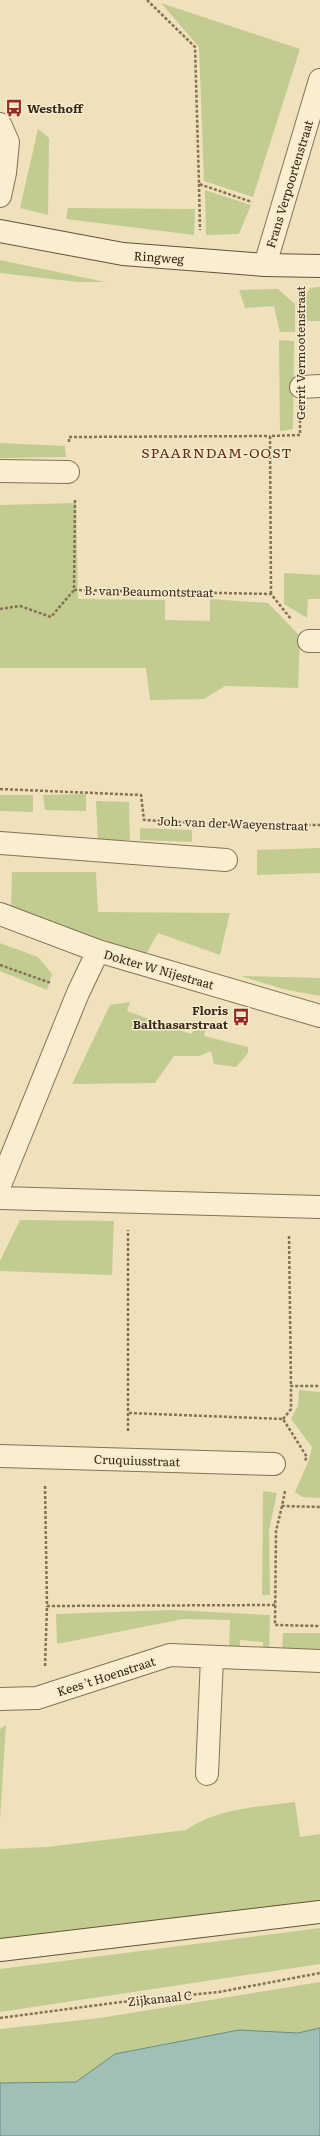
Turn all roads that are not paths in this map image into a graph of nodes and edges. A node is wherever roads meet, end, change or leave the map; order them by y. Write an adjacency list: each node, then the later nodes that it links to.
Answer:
1 (320, 80): 5 (street, Frans Verpoortenstraat)
2 (0, 124): 3 (street)
3 (0, 196)
4 (0, 231): 5 (street, Ringweg)
5 (265, 265): 6 (street, Ringweg)
6 (310, 266)
7 (0, 471): 8 (street)
8 (68, 472)
9 (0, 843): 10 (street)
10 (226, 860)
11 (0, 914): 12 (street, Dokter W Nijestraat)
12 (98, 951): 13 (street, Dokter W Nijestraat); 14 (street)
13 (320, 1016)
14 (0, 1185)
15 (0, 1198): 16 (street)
16 (320, 1207)
17 (0, 1456): 18 (street, Cruquiusstraat)
18 (274, 1464)
19 (212, 1658): 20 (street, Kees 't Hoenstraat); 21 (street, Kees 't Hoenstraat); 22 (street)
20 (320, 1661)
21 (0, 1698)
22 (207, 1774)
23 (320, 1912): 24 (street)
24 (0, 1950)

